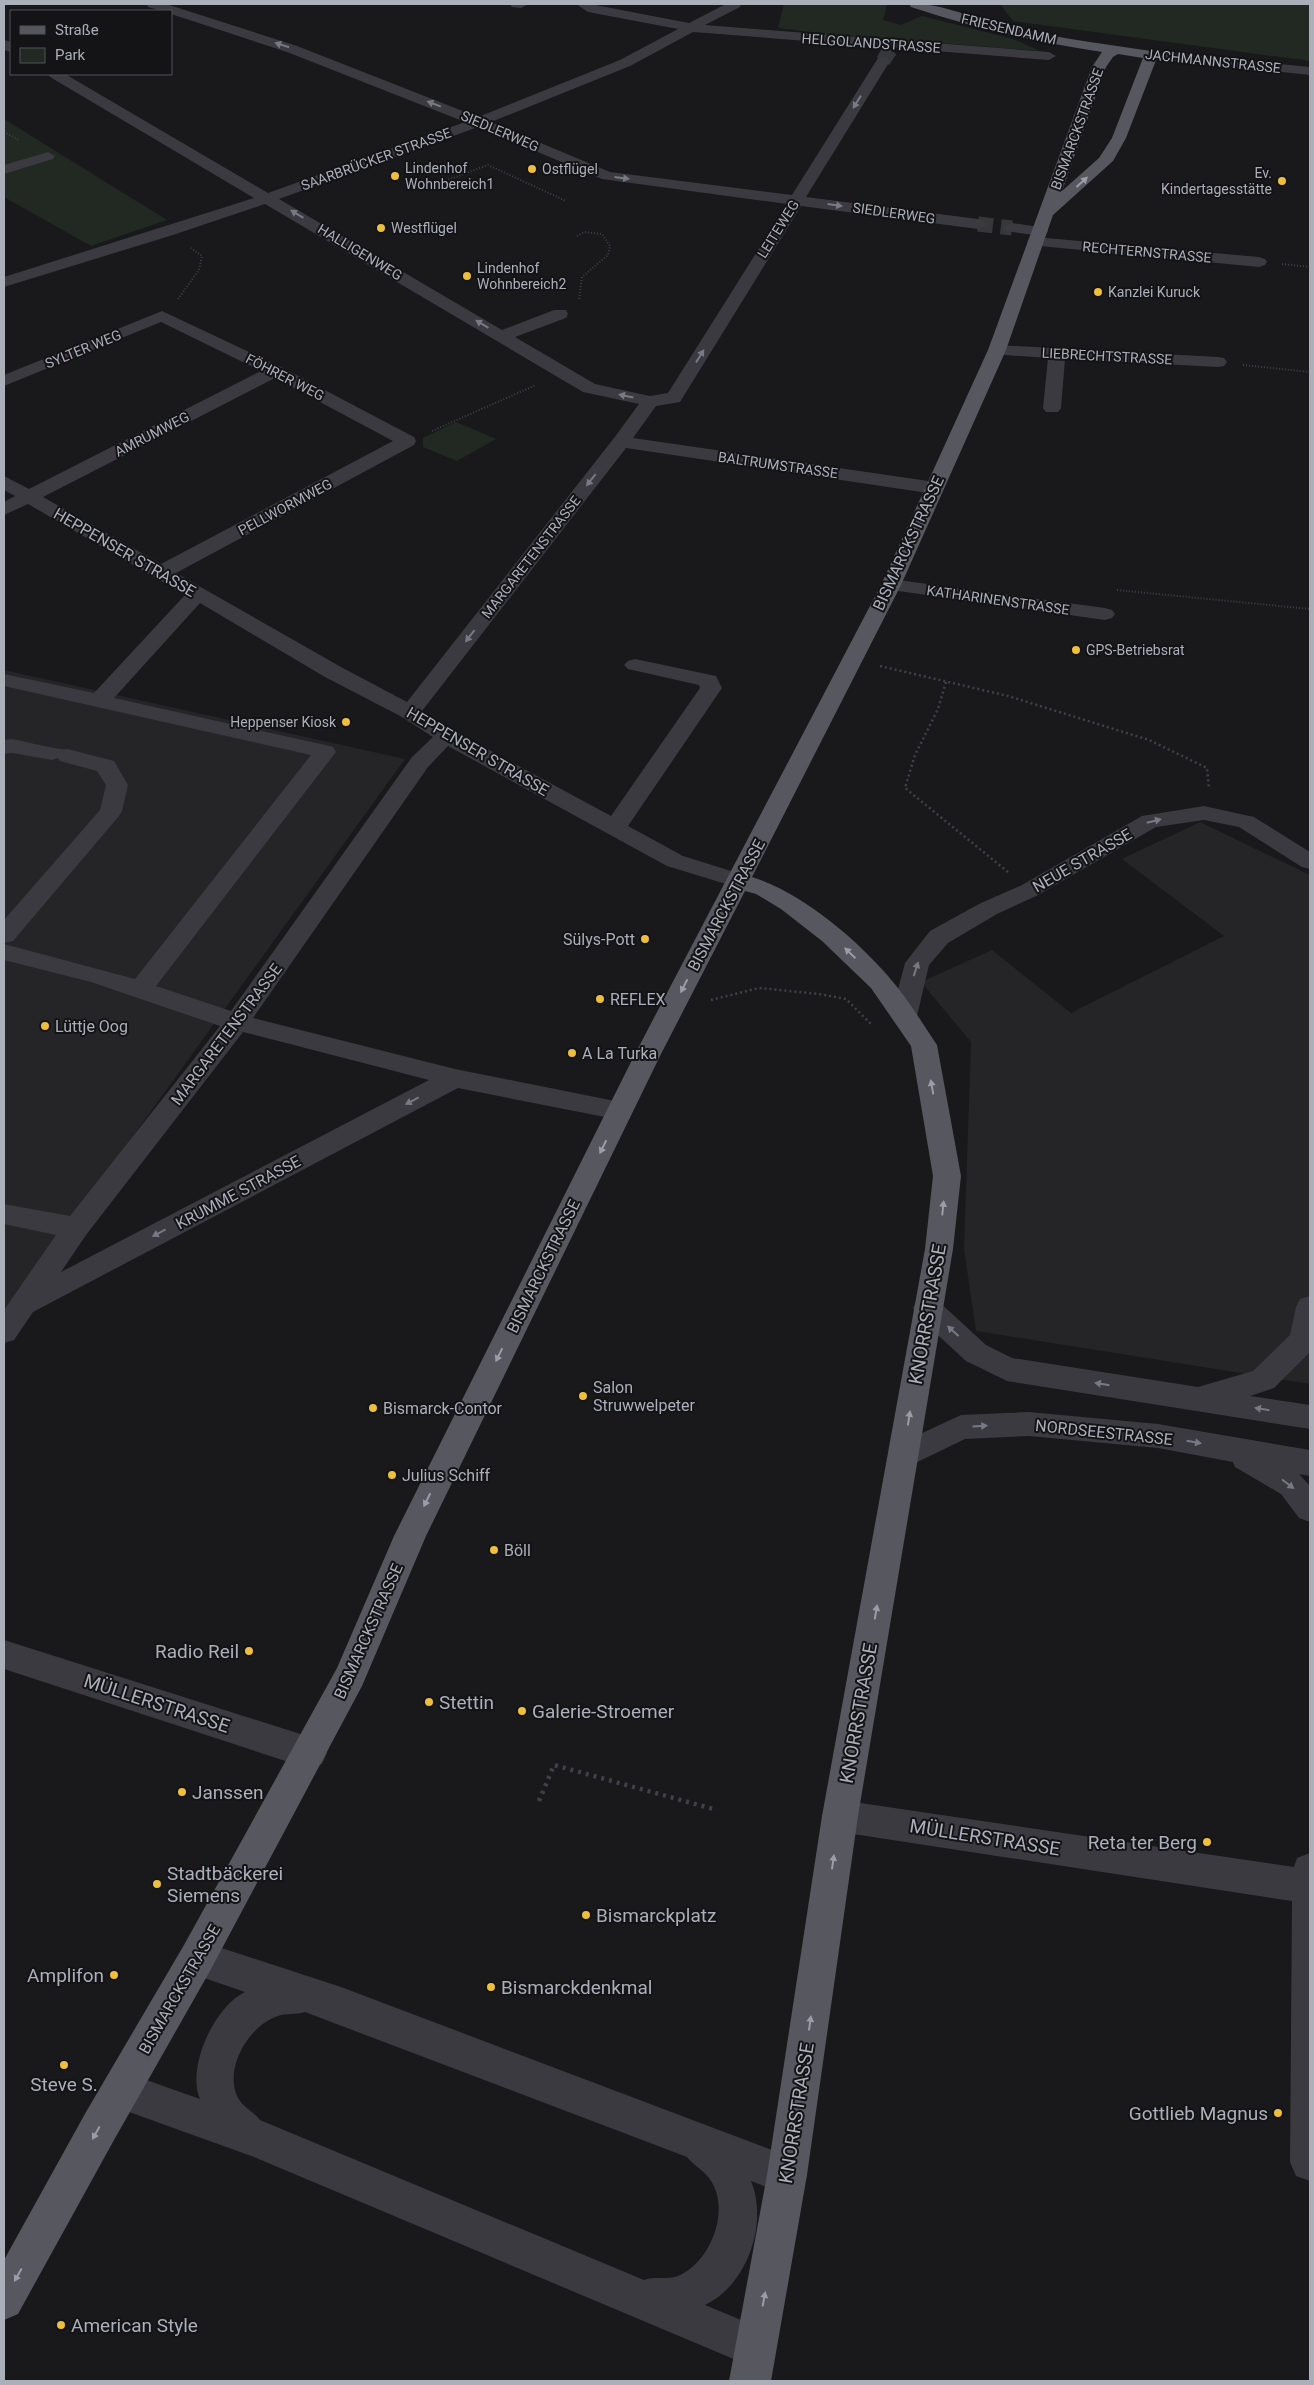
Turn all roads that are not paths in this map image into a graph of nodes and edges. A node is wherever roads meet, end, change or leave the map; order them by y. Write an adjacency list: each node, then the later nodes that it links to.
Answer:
1 (153, 4): 9 (street, SIEDLERWEG, one-way to 1)
2 (517, 4): 3 (street)
3 (522, 4)
4 (582, 4): 10 (street, HELGOLANDSTRASSE)
5 (614, 4): 10 (street, HELGOLANDSTRASSE)
6 (735, 4): 10 (street, SAARBRÜCKER STRASSE)
7 (916, 4): 11 (main road, FRIESENDAMM)
8 (172, 10): 19 (street, SIEDLERWEG, one-way to 8)
9 (172, 10)
10 (693, 28): 13 (street, HELGOLANDSTRASSE); 19 (street, SAARBRÜCKER STRASSE)
11 (1074, 44): 12 (main road, FRIESENDAMM); 16 (main road, FRIESENDAMM)
12 (1116, 50): 14 (main road, JACHMANNSTRASSE); 16 (main road, BISMARCKSTRASSE)
13 (888, 52): 15 (street, HELGOLANDSTRASSE); 23 (street, LEITEWEG, one-way to 23)
14 (1151, 55): 17 (street, JACHMANNSTRASSE); 24 (main road, BISMARCKSTRASSE, one-way to 14)
15 (1049, 56)
16 (1102, 61): 24 (main road, BISMARCKSTRASSE)
17 (1310, 70)
18 (57, 75): 22 (street, HALLIGENWEG)
19 (479, 122): 22 (street, SAARBRÜCKER STRASSE); 23 (street, SIEDLERWEG, one-way to 23)
20 (48, 156): 21 (street)
21 (4, 170)
22 (269, 198): 29 (street, SAARBRÜCKER STRASSE); 32 (street, HALLIGENWEG, one-way to 22)
23 (797, 200): 25 (street, SIEDLERWEG, one-way to 25); 38 (street, LEITEWEG, one-way to 23)
24 (1045, 214): 27 (main road, BISMARCKSTRASSE)
25 (978, 224)
26 (1012, 228): 27 (street)
27 (1037, 237): 28 (street, RECHTERNSTRASSE); 33 (main road, BISMARCKSTRASSE)
28 (1259, 262)
29 (4, 282)
30 (560, 314): 32 (street)
31 (162, 316): 36 (street, FÖHRER WEG); 37 (street, SYLTER WEG)
32 (502, 336): 39 (street, HALLIGENWEG, one-way to 32)
33 (997, 350): 34 (street, LIEBRECHTSTRASSE); 44 (main road, BISMARCKSTRASSE)
34 (1057, 353): 35 (street, LIEBRECHTSTRASSE); 40 (street)
35 (1218, 362)
36 (275, 371): 41 (street, FÖHRER WEG); 45 (street, AMRUMWEG)
37 (4, 382)
38 (674, 398): 39 (street, HALLIGENWEG)
39 (650, 401): 42 (street, MARGARETENSTRASSE)
40 (1052, 408)
41 (407, 441): 47 (street, PELLWORMWEG)
42 (621, 442): 44 (street, BALTRUMSTRASSE); 54 (street, MARGARETENSTRASSE, one-way to 54)
43 (4, 482): 45 (street, HEPPENSER STRASSE)
44 (935, 488): 48 (main road, BISMARCKSTRASSE)
45 (29, 497): 46 (street, AMRUMWEG); 47 (street, HEPPENSER STRASSE)
46 (4, 509)
47 (162, 572): 49 (street, HEPPENSER STRASSE)
48 (891, 585): 50 (street, KATHARINENSTRASSE); 59 (main road, BISMARCKSTRASSE)
49 (198, 593): 53 (street); 54 (street, HEPPENSER STRASSE)
50 (1105, 614)
51 (635, 665): 57 (street)
52 (4, 680): 53 (street)
53 (99, 701): 62 (street)
54 (410, 712): 55 (street, HEPPENSER STRASSE)
55 (446, 736): 57 (street, HEPPENSER STRASSE); 64 (street, MARGARETENSTRASSE)
56 (4, 747): 60 (street)
57 (615, 827): 59 (street, HEPPENSER STRASSE)
58 (1310, 862): 63 (street, NEUE STRASSE, one-way to 58)
59 (739, 880): 63 (main road, HEPPENSER STRASSE, one-way to 59); 67 (main road, BISMARCKSTRASSE, one-way to 67)
60 (4, 935)
61 (4, 952): 62 (street)
62 (140, 990): 64 (street)
63 (904, 1016): 65 (main road, HEPPENSER STRASSE)
64 (237, 1022): 66 (street); 69 (street, MARGARETENSTRASSE)
65 (924, 1045): 72 (main road, KNORRSTRASSE, one-way to 65)
66 (455, 1078): 67 (street); 70 (street, KRUMME STRASSE, one-way to 70)
67 (620, 1112): 81 (main road, BISMARCKSTRASSE, one-way to 81)
68 (4, 1214): 69 (street)
69 (76, 1228): 70 (street, MARGARETENSTRASSE)
70 (20, 1306): 73 (street, MARGARETENSTRASSE)
71 (1310, 1307): 74 (street)
72 (927, 1308): 74 (street, one-way to 72); 77 (main road, KNORRSTRASSE, one-way to 72)
73 (4, 1332)
74 (1200, 1399): 75 (street, one-way to 74)
75 (1310, 1417)
76 (1232, 1449): 77 (street, NORDSEESTRASSE, one-way to 76); 78 (street, NORDSEESTRASSE); 79 (street, one-way to 79)
77 (903, 1456): 82 (main road, KNORRSTRASSE, one-way to 77)
78 (1310, 1463)
79 (1310, 1509)
80 (4, 1654): 81 (street, MÜLLERSTRASSE)
81 (310, 1753): 84 (main road, BISMARCKSTRASSE)
82 (840, 1816): 83 (street, MÜLLERSTRASSE); 90 (main road, KNORRSTRASSE, one-way to 82)
83 (1310, 1878): 89 (street)
84 (197, 1958): 85 (street); 86 (main road, BISMARCKSTRASSE)
85 (314, 1996): 87 (street); 88 (street)
86 (121, 2090): 88 (street); 92 (main road, BISMARCKSTRASSE, one-way to 92)
87 (682, 2135): 90 (street); 91 (street)
88 (255, 2138): 91 (street)
89 (1310, 2162)
90 (787, 2175): 93 (main road, KNORRSTRASSE, one-way to 90)
91 (638, 2298): 93 (street)
92 (4, 2300)
93 (752, 2364)

